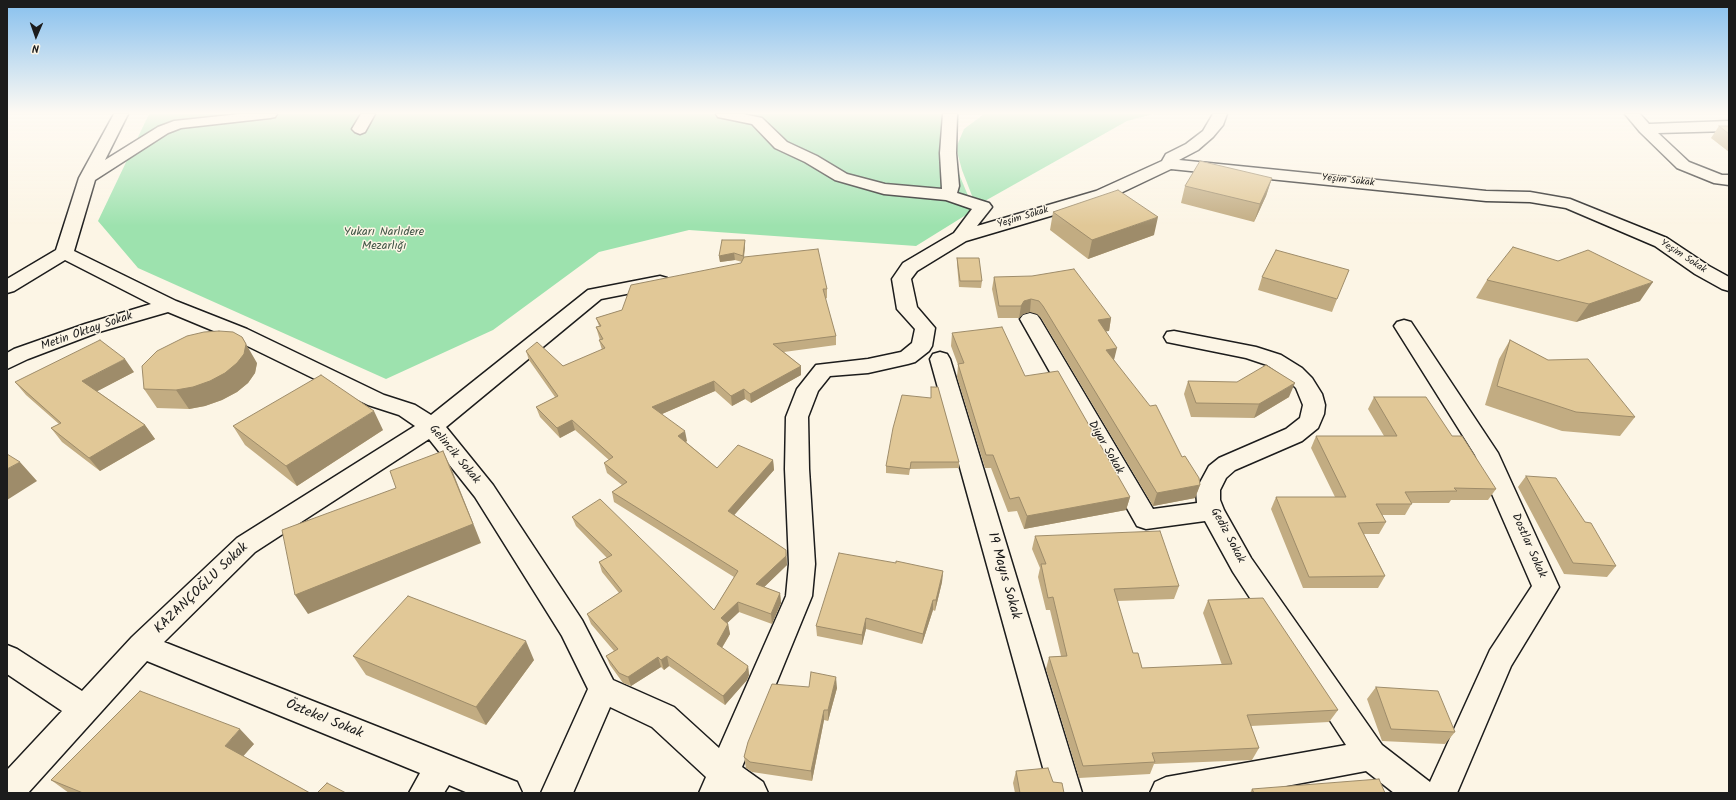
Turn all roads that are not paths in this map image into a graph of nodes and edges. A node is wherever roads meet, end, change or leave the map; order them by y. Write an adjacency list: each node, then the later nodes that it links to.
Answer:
1 (101, 151): 8 (street)
2 (129, 151): 8 (street)
3 (795, 151): 10 (street)
4 (948, 151): 10 (street)
5 (1183, 151): 7 (street)
6 (1669, 151): 9 (street)
7 (1169, 164): 11 (street, Yeşim Sokak); 14 (street, Yeşim Sokak)
8 (87, 178): 12 (street)
9 (1729, 180)
10 (948, 195): 11 (street)
11 (960, 237): 30 (street)
12 (64, 253): 15 (street); 16 (street, Gelincik Sokak)
13 (681, 278): 22 (street, KAZANÇOĞLU Sokak)
14 (1729, 285)
15 (7, 287)
16 (169, 305): 21 (street, Metin Oktay Sokak); 22 (street, Gelincik Sokak)
17 (1030, 319): 23 (street, Diyar Sokak)
18 (1404, 326): 39 (street, Dostlar Sokak)
19 (1174, 338): 23 (street, Gediz Sokak)
20 (940, 359): 36 (street, 19 Mayıs Sokak)
21 (7, 362)
22 (432, 426): 24 (street, KAZANÇOĞLU Sokak); 26 (street, Gelincik Sokak)
23 (1212, 511): 28 (street, Gediz Sokak)
24 (142, 646): 27 (street, KAZANÇOĞLU Sokak); 29 (street, Öztekel Sokak)
25 (7, 658): 27 (street)
26 (603, 689): 30 (street); 34 (street)
27 (84, 709): 31 (street, KAZANÇOĞLU Sokak)
28 (1371, 755): 37 (street); 38 (street, Gediz Sokak)
29 (442, 768): 32 (street); 33 (street, Öztekel Sokak)
30 (719, 783): 35 (street)
31 (7, 793)
32 (426, 793)
33 (506, 793)
34 (557, 793)
35 (752, 793)
36 (1066, 793)
37 (1166, 793)
38 (1420, 793)
39 (1441, 793)

